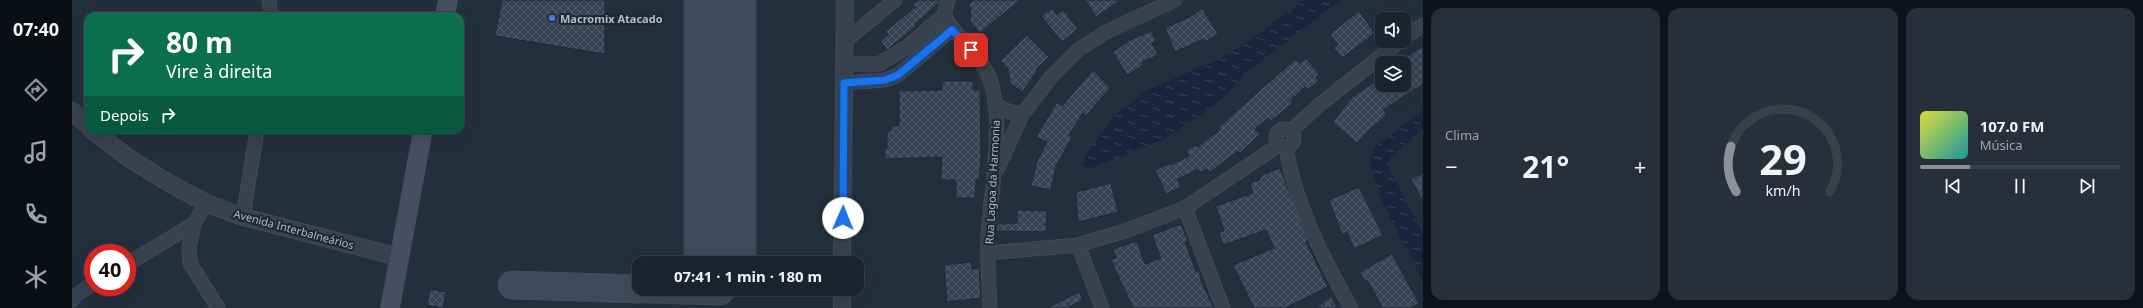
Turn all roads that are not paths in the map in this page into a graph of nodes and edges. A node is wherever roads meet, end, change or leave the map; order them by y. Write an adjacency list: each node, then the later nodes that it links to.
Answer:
1 (269, 0): 8 (street)
2 (438, 0): 9 (main road)
3 (448, 0): 10 (main road)
4 (845, 0): 15 (street)
5 (895, 0): 15 (street)
6 (948, 0): 11 (street)
7 (1175, 0): 25 (street)
8 (270, 12)
9 (436, 12)
10 (445, 12)
11 (944, 15): 13 (street, Rua Lagoa da Harmonia); 16 (street)
12 (1423, 24): 14 (street)
13 (952, 30): 18 (street); 23 (street, Rua Lagoa da Harmonia)
14 (1411, 33)
15 (844, 42): 19 (street)
16 (907, 47): 18 (street); 20 (street)
17 (1391, 48): 31 (street)
18 (917, 59): 21 (street)
19 (844, 64): 20 (street); 22 (street)
20 (879, 64): 21 (street)
21 (885, 80): 22 (street)
22 (844, 83): 40 (street)
23 (995, 104): 25 (street); 32 (street, Rua Lagoa da Harmonia)
24 (72, 111): 26 (street)
25 (1022, 115): 32 (street)
26 (84, 122)
27 (97, 134): 33 (street, Avenida Interbalneários)
28 (256, 134): 35 (street)
29 (413, 134): 39 (main road)
30 (422, 134): 39 (main road)
31 (1282, 146): 34 (street); 52 (street)
32 (994, 179): 38 (street, Rua Lagoa da Harmonia)
33 (206, 203): 35 (street, Avenida Interbalneários); 36 (street)
34 (1185, 208): 37 (street); 51 (street)
35 (243, 217): 39 (street, Avenida Interbalneários)
36 (194, 224): 41 (street); 45 (street)
37 (1078, 245): 38 (street); 50 (street)
38 (988, 254): 49 (street, Rua Lagoa da Harmonia)
39 (395, 256): 46 (main road); 47 (main road)
40 (842, 256)
41 (136, 259)
42 (84, 290): 44 (street)
43 (842, 296): 48 (street)
44 (72, 300)
45 (218, 308)
46 (381, 308)
47 (390, 308)
48 (842, 308)
49 (990, 308)
50 (1102, 308)
51 (1223, 308)
52 (1351, 308)

